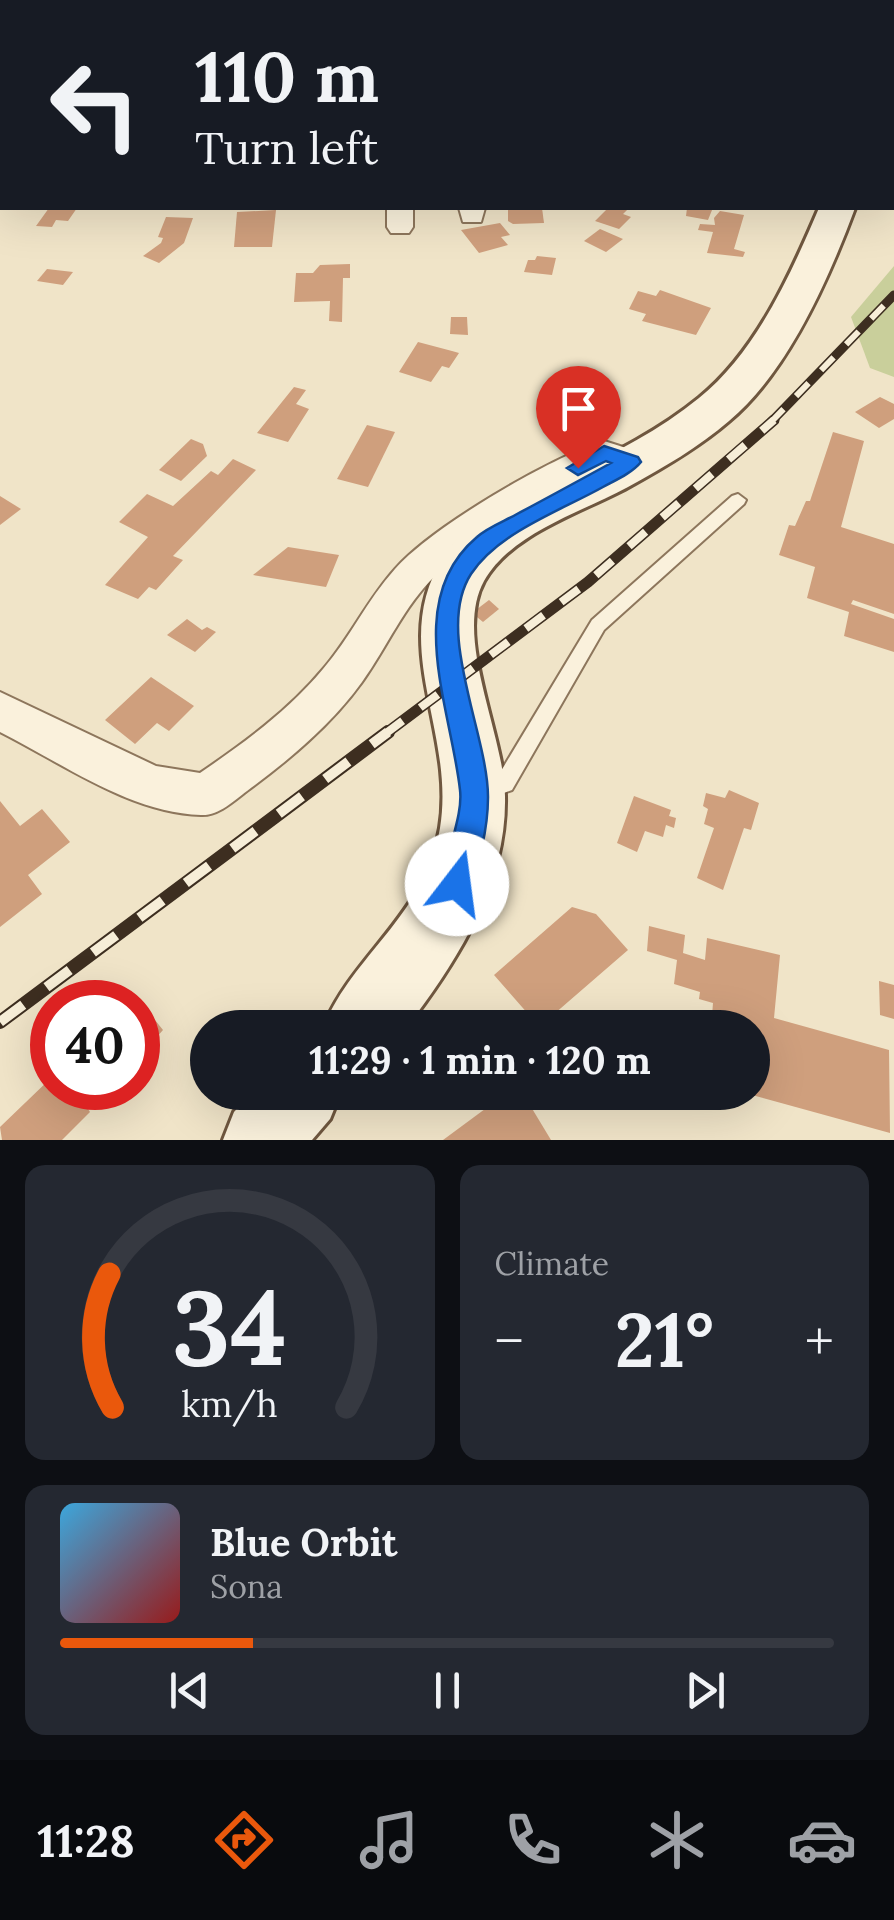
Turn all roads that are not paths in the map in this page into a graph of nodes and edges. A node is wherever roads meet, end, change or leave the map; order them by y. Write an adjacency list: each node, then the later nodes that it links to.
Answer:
1 (836, 210): 2 (street)
2 (630, 462): 4 (street); 5 (street)
3 (738, 500): 5 (lane)
4 (0, 711)
5 (474, 794): 6 (street)
6 (374, 1010)
7 (288, 1110): 8 (street)
8 (262, 1140)

